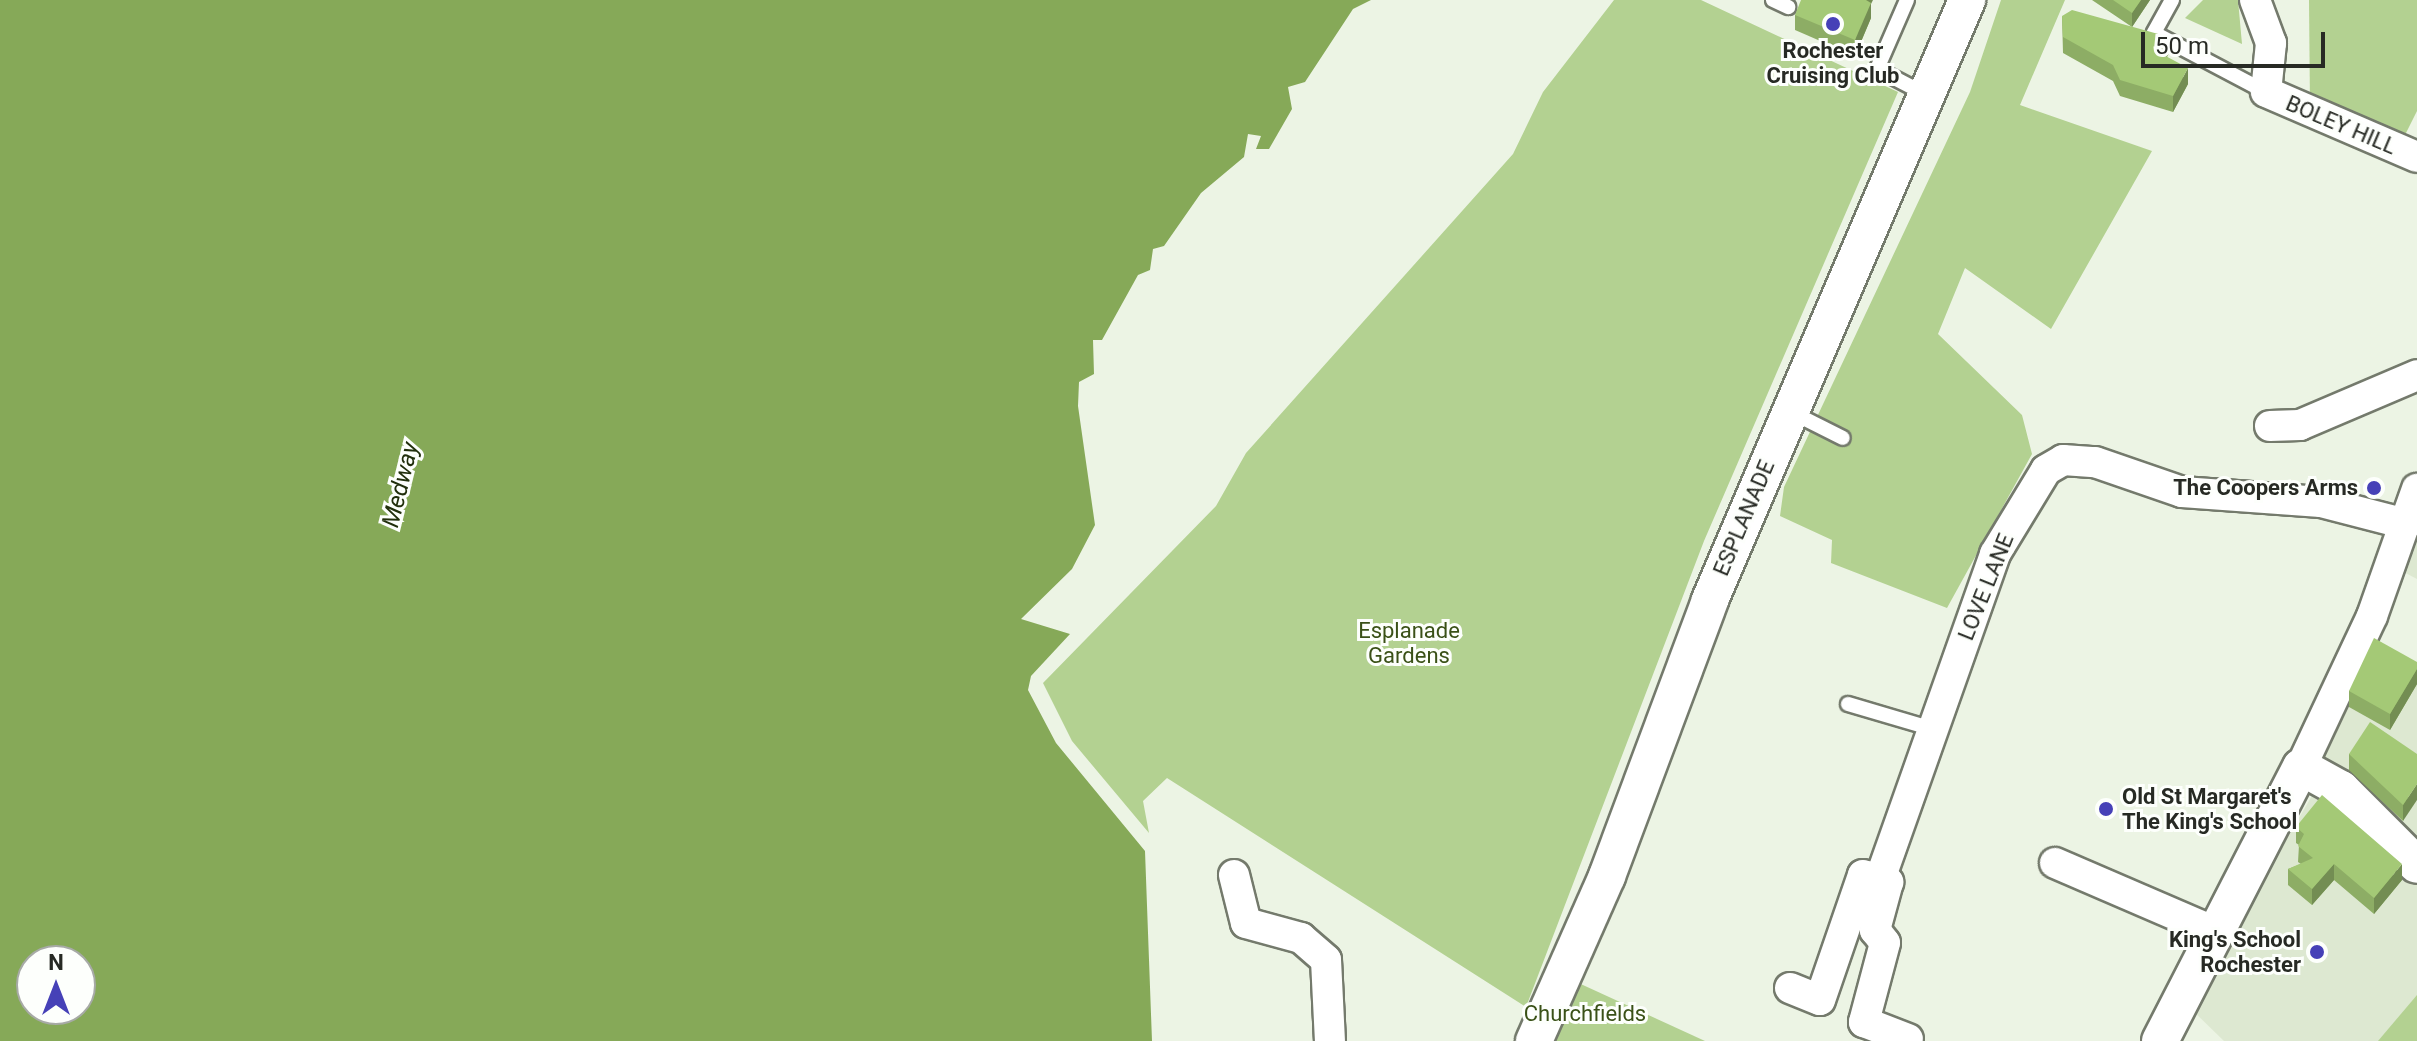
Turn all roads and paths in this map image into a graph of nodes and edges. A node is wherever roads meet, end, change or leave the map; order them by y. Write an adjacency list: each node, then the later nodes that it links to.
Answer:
1 (1773, 0): 6 (lane)
2 (1907, 0): 8 (lane)
3 (1967, 0): 8 (street, ESPLANADE)
4 (2172, 0): 7 (lane)
5 (2255, 0): 7 (street)
6 (1788, 7)
7 (2266, 92): 9 (street, BOLEY HILL)
8 (1927, 95): 11 (street, ESPLANADE)
9 (2417, 157)
10 (2417, 375): 12 (street)
11 (1789, 411): 13 (lane); 27 (street, ESPLANADE)
12 (2270, 426)
13 (1843, 438)
14 (2417, 489): 15 (street)
15 (2406, 524): 17 (street, LOVE LANE); 18 (street)
16 (1848, 704): 17 (lane)
17 (1933, 729): 22 (street, LOVE LANE)
18 (2301, 767): 20 (street); 23 (street)
19 (2055, 863): 23 (street)
20 (2417, 865)
21 (1234, 875): 26 (street)
22 (1880, 879): 24 (street); 25 (street, LOVE LANE)
23 (2215, 932): 28 (street)
24 (1790, 988)
25 (1908, 1039)
26 (1330, 1041)
27 (1534, 1041)
28 (2160, 1041)

